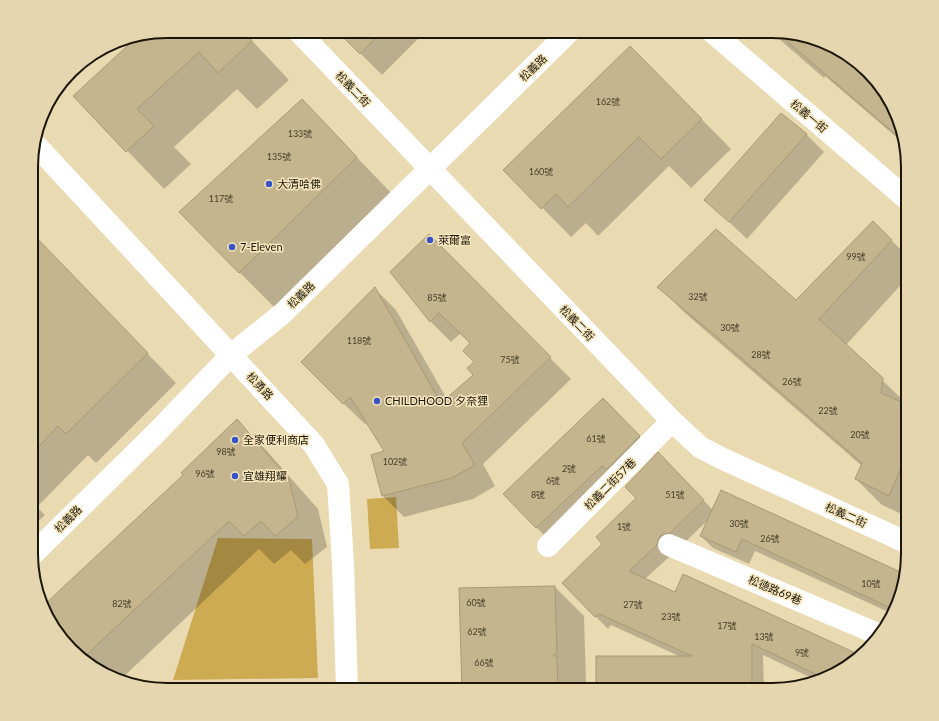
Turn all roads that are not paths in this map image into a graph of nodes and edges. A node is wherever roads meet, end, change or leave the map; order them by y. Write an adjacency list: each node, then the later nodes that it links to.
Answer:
1 (305, 38): 5 (street, 松義二街)
2 (563, 38): 5 (street, 松義路)
3 (719, 38): 6 (street, 松義一街)
4 (39, 149): 7 (street, 松勇路)
5 (430, 169): 7 (street, 松義路); 8 (street, 松義二街)
6 (901, 194)
7 (231, 355): 12 (street, 松義路); 14 (street, 松勇路)
8 (672, 421): 9 (street, 松義二街); 11 (street, 松義二街57巷)
9 (901, 540)
10 (669, 545): 13 (street, 松德路69巷)
11 (548, 546)
12 (38, 549)
13 (874, 632)
14 (347, 683)

